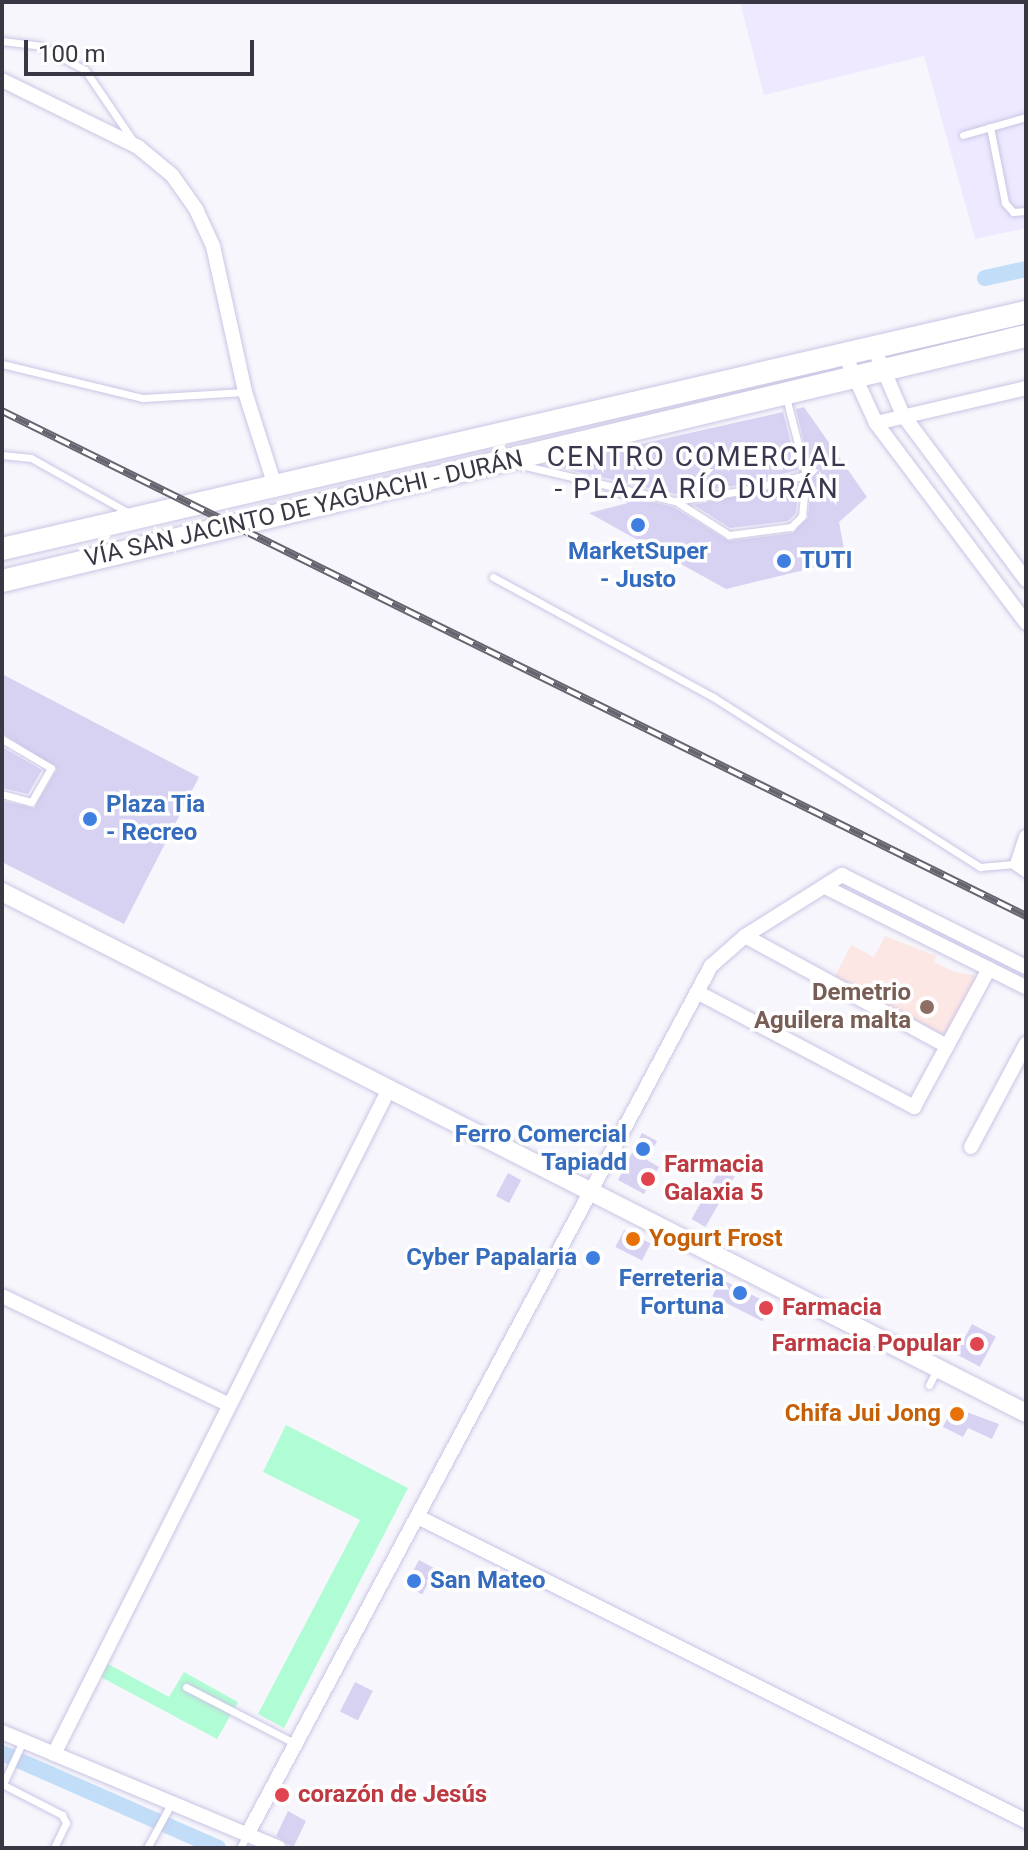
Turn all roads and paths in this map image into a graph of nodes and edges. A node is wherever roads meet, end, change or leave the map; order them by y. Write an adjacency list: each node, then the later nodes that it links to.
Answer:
1 (2, 41): 6 (lane)
2 (2, 80): 6 (street)
3 (1026, 117): 4 (lane)
4 (990, 127): 5 (lane); 7 (lane)
5 (963, 135)
6 (138, 147): 16 (street)
7 (1026, 211)
8 (1026, 312): 10 (main road, VÍA SAN JACINTO DE YAGUACHI - DURÁN)
9 (1026, 336): 13 (main road, VÍA SAN JACINTO DE YAGUACHI - DURÁN)
10 (874, 348): 11 (main road, VÍA SAN JACINTO DE YAGUACHI - DURÁN); 13 (street)
11 (845, 355): 14 (street); 23 (main road, VÍA SAN JACINTO DE YAGUACHI - DURÁN)
12 (2, 364): 16 (lane)
13 (882, 370): 14 (main road, VÍA SAN JACINTO DE YAGUACHI - DURÁN); 18 (street)
14 (855, 377): 17 (main road, VÍA SAN JACINTO DE YAGUACHI - DURÁN); 19 (street)
15 (1026, 388): 18 (street)
16 (245, 392): 23 (street)
17 (786, 394): 21 (main road, VÍA SAN JACINTO DE YAGUACHI - DURÁN); 22 (lane)
18 (903, 415): 19 (street); 28 (street)
19 (876, 423): 30 (street)
20 (2, 455): 25 (lane)
21 (504, 461): 24 (lane); 29 (main road, VÍA SAN JACINTO DE YAGUACHI - DURÁN)
22 (806, 475): 24 (lane); 24 (lane)
23 (275, 486): 25 (main road, VÍA SAN JACINTO DE YAGUACHI - DURÁN)
24 (675, 501)
25 (138, 518): 26 (main road, VÍA SAN JACINTO DE YAGUACHI - DURÁN)
26 (2, 549)
27 (493, 577): 34 (lane)
28 (1026, 580)
29 (2, 581)
30 (1026, 623)
31 (2, 739): 32 (lane)
32 (2, 794)
33 (1026, 837): 34 (street)
34 (1021, 867)
35 (825, 887): 37 (street); 38 (street); 39 (street)
36 (2, 892): 44 (street)
37 (745, 936): 41 (street); 43 (street)
38 (1026, 967)
39 (989, 969): 40 (street); 43 (street)
40 (1026, 987)
41 (697, 992): 43 (street); 46 (street)
42 (1026, 1044): 45 (street)
43 (947, 1046)
44 (389, 1089): 46 (street); 50 (street)
45 (971, 1147)
46 (593, 1192): 48 (street); 52 (street)
47 (2, 1296): 50 (street)
48 (937, 1368): 49 (lane); 51 (street)
49 (929, 1385)
50 (229, 1405): 57 (street)
51 (1026, 1413)
52 (418, 1517): 56 (street); 60 (street)
53 (186, 1687): 56 (lane)
54 (2, 1732): 55 (street)
55 (23, 1741): 57 (street); 58 (lane)
56 (296, 1744): 61 (street)
57 (54, 1754): 59 (street)
58 (2, 1784): 62 (lane)
59 (172, 1802): 61 (street); 63 (lane)
60 (1026, 1821)
61 (248, 1833): 64 (lane); 65 (street)
62 (54, 1848)
63 (147, 1848)
64 (240, 1848)
65 (279, 1848)

